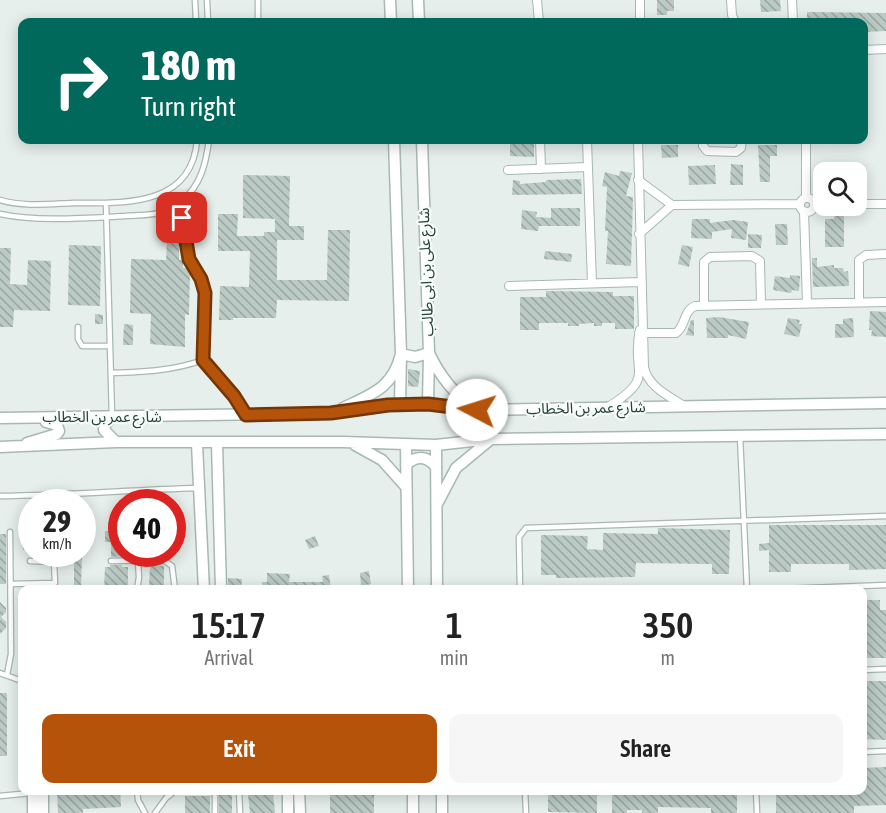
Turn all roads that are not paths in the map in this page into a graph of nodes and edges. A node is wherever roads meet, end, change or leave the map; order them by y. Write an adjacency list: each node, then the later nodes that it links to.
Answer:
1 (195, 0): 10 (lane)
2 (207, 0): 11 (lane)
3 (258, 0): 12 (lane)
4 (390, 0): 13 (street)
5 (418, 0): 14 (street)
6 (537, 0): 15 (street)
7 (640, 0): 16 (street)
8 (732, 0): 17 (street)
9 (792, 0): 18 (street)
10 (196, 18)
11 (208, 18)
12 (258, 18)
13 (391, 18)
14 (419, 18)
15 (539, 18)
16 (640, 18)
17 (734, 18)
18 (793, 18)
19 (886, 49): 20 (street)
20 (868, 50)
21 (196, 144): 37 (lane)
22 (208, 144): 36 (lane)
23 (394, 144): 59 (street, شارع على بن ابى طالب)
24 (423, 144): 58 (street, شارع على بن ابى طالب)
25 (540, 144): 32 (street)
26 (587, 144): 31 (street)
27 (638, 144): 34 (street)
28 (703, 144): 29 (street)
29 (742, 144)
30 (806, 144): 38 (street)
31 (588, 167): 32 (street); 48 (street)
32 (541, 169): 33 (street)
33 (508, 170)
34 (638, 180): 42 (street); 45 (street)
35 (0, 200): 37 (lane)
36 (181, 202): 44 (lane); 60 (lane)
37 (106, 203): 44 (lane)
38 (806, 204): 39 (street); 42 (street); 52 (street)
39 (813, 204)
40 (867, 204): 41 (street)
41 (886, 204)
42 (672, 205): 45 (street)
43 (0, 214): 44 (lane)
44 (107, 217): 57 (lane)
45 (639, 234): 47 (street)
46 (886, 254): 50 (street)
47 (640, 282): 48 (street); 56 (street)
48 (592, 284): 49 (street)
49 (509, 286)
50 (859, 302): 51 (street); 52 (street)
51 (886, 302)
52 (807, 303): 53 (street)
53 (761, 304): 54 (street); 54 (street)
54 (704, 305): 56 (street)
55 (78, 327): 57 (lane)
56 (642, 331): 61 (street)
57 (110, 346): 62 (lane)
58 (429, 353): 59 (street); 65 (street, شارع على بن ابى طالب); 68 (street)
59 (401, 354): 64 (street, شارع على بن ابى طالب); 69 (street)
60 (203, 360): 62 (lane); 70 (lane)
61 (642, 362): 66 (street); 67 (street)
62 (111, 373): 71 (lane)
63 (886, 403): 66 (street, شارع عمر بن الخطاب)
64 (400, 404): 65 (street, شارع عمر بن الخطاب); 69 (street, شارع عمر بن الخطاب)
65 (428, 404): 68 (street, شارع عمر بن الخطاب)
66 (684, 406): 67 (street, شارع عمر بن الخطاب)
67 (608, 408): 68 (street, شارع عمر بن الخطاب)
68 (477, 410)
69 (331, 413): 70 (street, شارع عمر بن الخطاب)
70 (246, 415): 71 (street, شارع عمر بن الخطاب)
71 (112, 417): 73 (street, شارع عمر بن الخطاب); 77 (street)
72 (0, 418): 73 (street, شارع عمر بن الخطاب)
73 (17, 418): 84 (street)
74 (886, 434): 75 (street, شارع عمر بن الخطاب)
75 (740, 435): 76 (street, شارع عمر بن الخطاب); 92 (lane)
76 (491, 439): 82 (street, شارع عمر بن الخطاب); 90 (street)
77 (116, 442): 80 (street, شارع عمر بن الخطاب); 84 (street, شارع عمر بن الخطاب)
78 (343, 442): 79 (street, شارع عمر بن الخطاب); 81 (street, شارع عمر بن الخطاب); 87 (street)
79 (217, 443): 80 (street, شارع عمر بن الخطاب); 95 (street)
80 (197, 444): 88 (street)
81 (406, 445): 82 (street, شارع عمر بن الخطاب); 85 (street)
82 (436, 445): 86 (street)
83 (0, 447): 84 (street, شارع عمر بن الخطاب)
84 (18, 447)
85 (406, 465): 86 (street); 87 (street)
86 (435, 466): 90 (street)
87 (406, 487): 104 (street)
88 (199, 488): 89 (lane); 94 (street)
89 (0, 496)
90 (436, 507): 105 (street)
91 (886, 516): 92 (lane)
92 (744, 521): 106 (lane); 107 (lane)
93 (10, 532): 99 (lane)
94 (203, 566): 95 (street); 102 (street)
95 (220, 566): 103 (street)
96 (54, 567): 99 (lane)
97 (138, 567): 100 (lane)
98 (172, 567): 101 (lane)
99 (10, 584): 113 (lane)
100 (138, 585)
101 (174, 585)
102 (204, 585)
103 (221, 585)
104 (408, 585)
105 (437, 585)
106 (520, 585)
107 (747, 585)
108 (886, 585): 109 (lane)
109 (867, 586)
110 (886, 669): 111 (lane)
111 (867, 670)
112 (0, 673): 113 (lane)
113 (7, 675): 114 (lane)
114 (18, 679)
115 (886, 751): 116 (lane)
116 (867, 752)
117 (18, 794): 129 (lane)
118 (37, 795): 132 (street)
119 (39, 795): 133 (street)
120 (138, 795): 134 (lane)
121 (170, 795): 135 (lane)
122 (215, 795): 136 (lane)
123 (239, 795): 137 (lane)
124 (288, 795): 138 (street)
125 (299, 795): 139 (street)
126 (413, 795): 131 (street)
127 (525, 795): 141 (lane)
128 (756, 795): 142 (lane)
129 (0, 796)
130 (442, 802): 140 (street)
131 (413, 812)
132 (33, 813)
133 (43, 813)
134 (145, 813)
135 (156, 813)
136 (215, 813)
137 (240, 813)
138 (288, 813)
139 (300, 813)
140 (449, 813)
141 (526, 813)
142 (757, 813)

